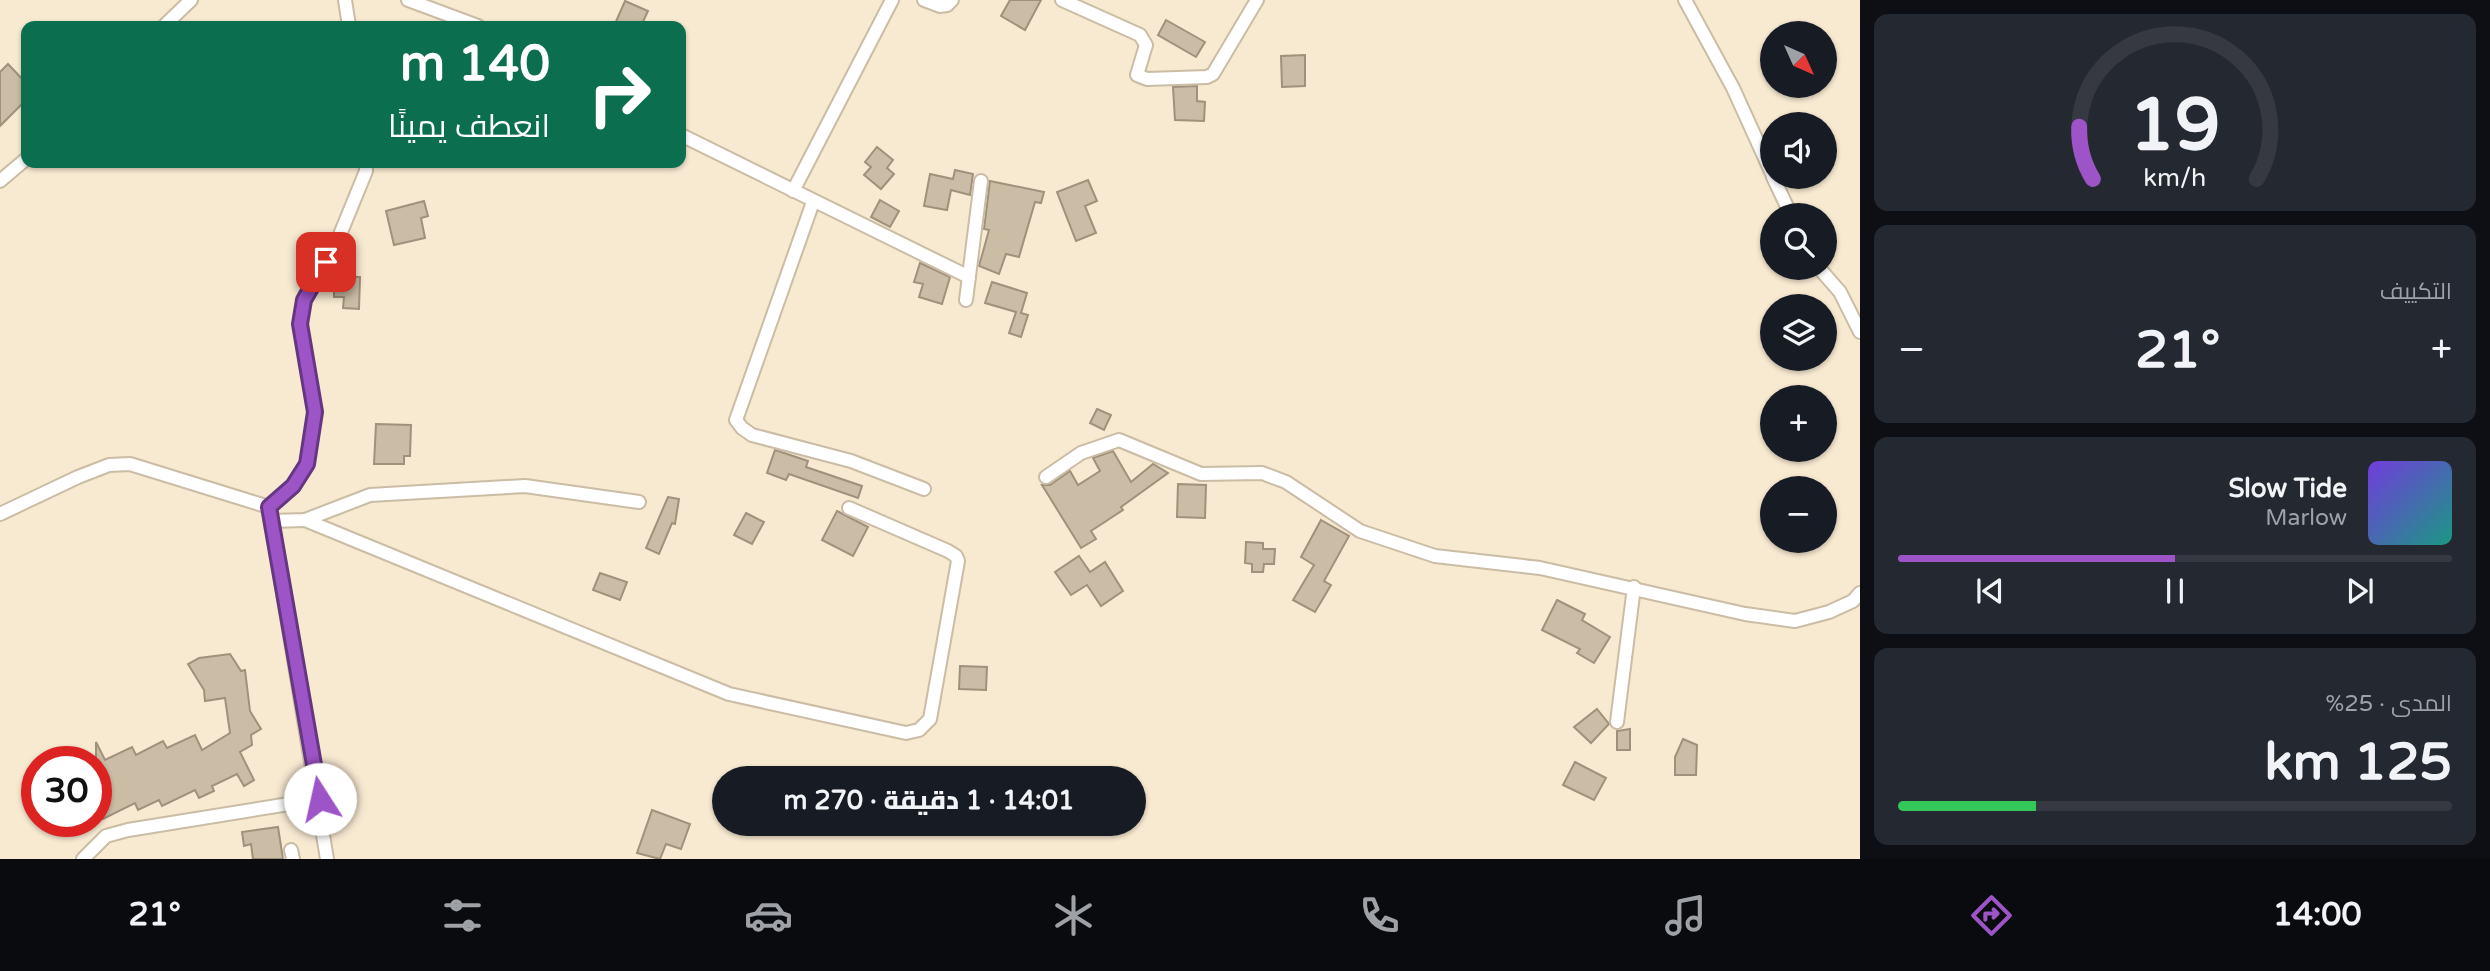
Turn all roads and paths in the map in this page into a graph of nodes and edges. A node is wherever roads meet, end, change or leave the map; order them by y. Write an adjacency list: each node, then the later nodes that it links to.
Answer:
1 (191, 0): 10 (street)
2 (345, 0): 11 (street)
3 (408, 0): 12 (street)
4 (891, 0): 19 (street)
5 (924, 0): 6 (street)
6 (952, 0)
7 (1062, 0): 8 (street)
8 (1256, 0)
9 (1685, 0): 14 (street)
10 (169, 21)
11 (348, 21)
12 (465, 21)
13 (686, 138): 19 (street)
14 (1760, 147)
15 (21, 163): 17 (street)
16 (366, 168): 28 (street)
17 (0, 181)
18 (981, 181): 21 (street)
19 (793, 191): 20 (street)
20 (813, 202): 21 (street); 26 (street)
21 (969, 277): 23 (street)
22 (1830, 280): 24 (street)
23 (966, 300)
24 (1860, 332)
25 (1046, 477): 33 (street)
26 (924, 489)
27 (639, 502): 31 (street)
28 (269, 507): 30 (street); 32 (street)
29 (849, 508): 31 (street)
30 (0, 514)
31 (305, 520): 32 (street)
32 (271, 521): 36 (street)
33 (1634, 587): 34 (street); 35 (street)
34 (1860, 593)
35 (1617, 722)
36 (320, 799): 37 (street); 38 (street)
37 (83, 859)
38 (327, 859)

